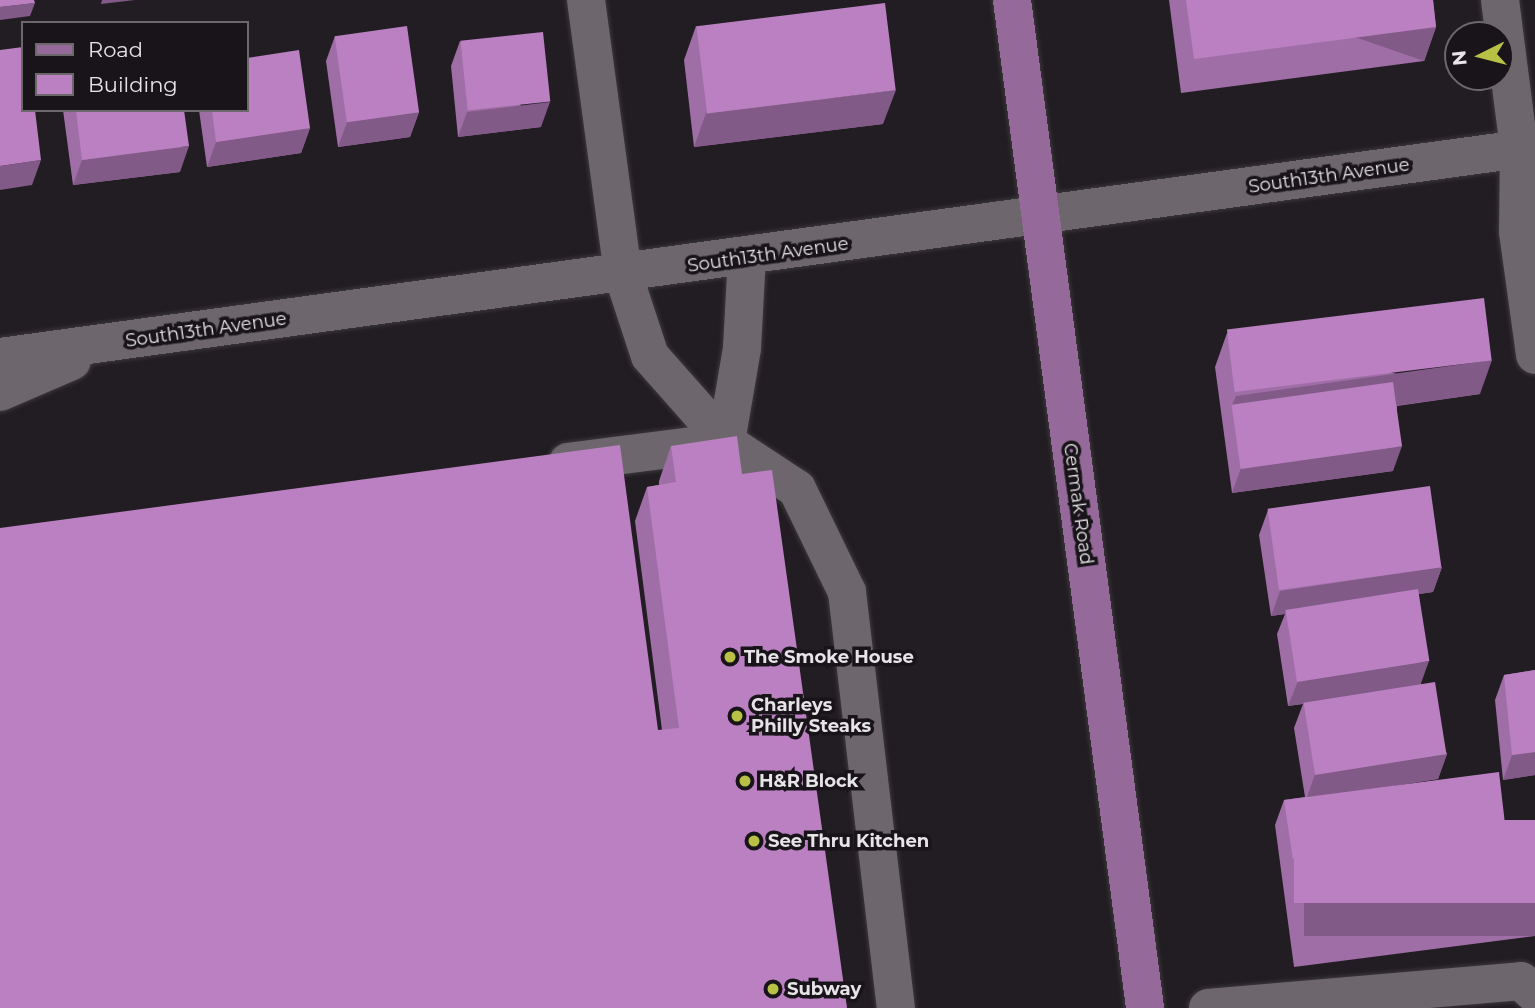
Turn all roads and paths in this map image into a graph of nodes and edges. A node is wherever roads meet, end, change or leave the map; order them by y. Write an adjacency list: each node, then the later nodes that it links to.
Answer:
1 (586, 0): 7 (street)
2 (1012, 0): 5 (main road, Cermak Road)
3 (1500, 0): 4 (street)
4 (1527, 148): 5 (street, South13th Avenue); 9 (street)
5 (1040, 218): 6 (street, South13th Avenue); 16 (main road, Cermak Road)
6 (747, 257): 7 (street, South13th Avenue); 12 (street)
7 (623, 274): 8 (street, South13th Avenue); 12 (street)
8 (116, 342): 10 (street, South13th Avenue); 11 (street)
9 (1535, 355)
10 (0, 357)
11 (0, 392)
12 (726, 442): 13 (street); 15 (street)
13 (534, 466)
14 (1535, 994): 17 (street)
15 (896, 1008)
16 (1145, 1008)
17 (1208, 1008)

